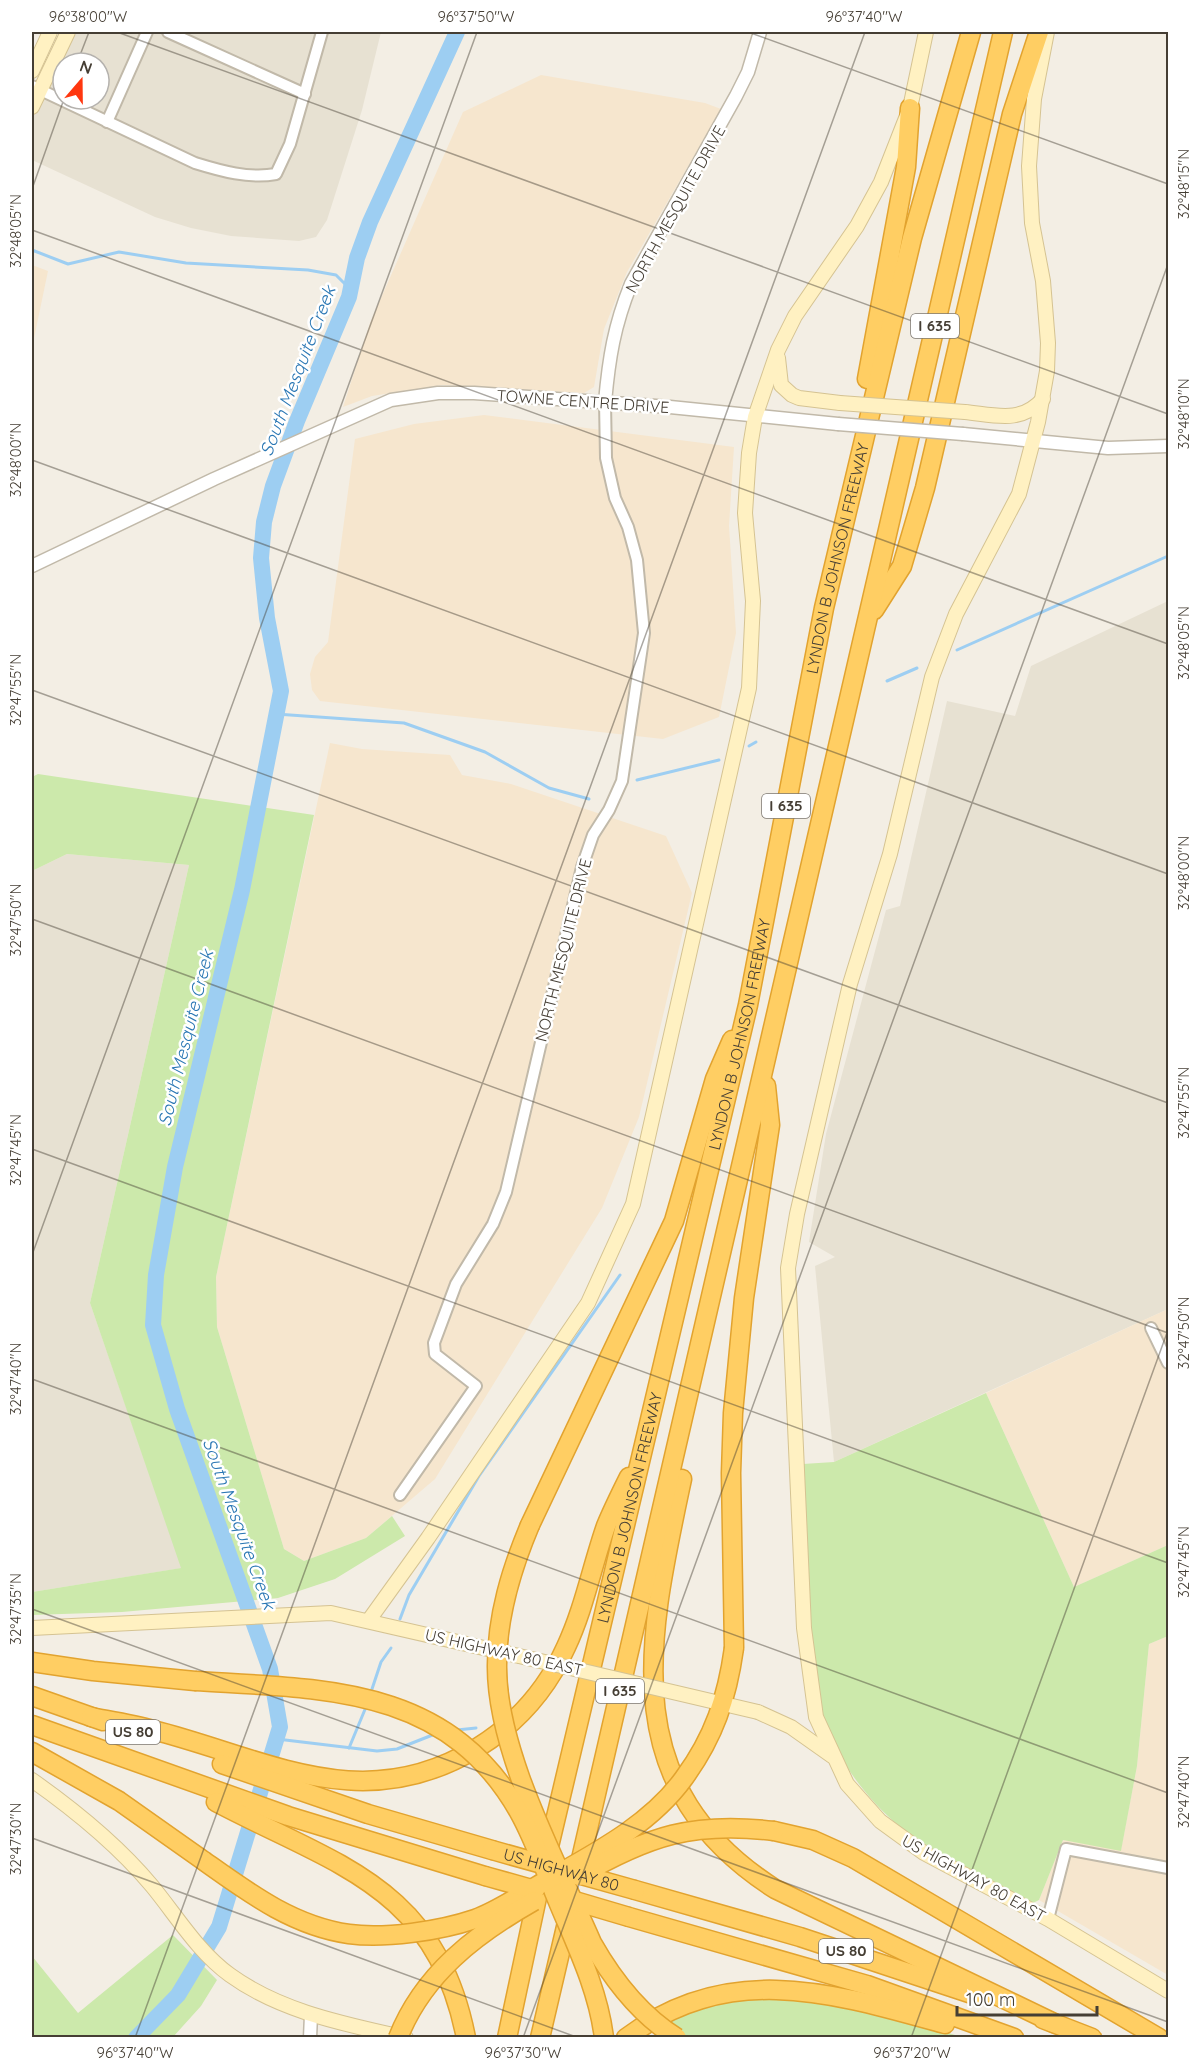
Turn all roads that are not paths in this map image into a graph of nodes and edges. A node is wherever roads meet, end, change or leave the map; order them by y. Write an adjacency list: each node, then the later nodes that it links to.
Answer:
1 (50, 32): 12 (main road)
2 (68, 32): 13 (main road)
3 (147, 32): 17 (street)
4 (168, 32): 14 (street)
5 (321, 32): 14 (street)
6 (760, 32): 20 (street, NORTH MESQUITE DRIVE)
7 (926, 32): 16 (main road)
8 (971, 32): 25 (highway, LYNDON B JOHNSON FREEWAY / I 635)
9 (1003, 32): 26 (highway, LYNDON B JOHNSON FREEWAY / I 635)
10 (1039, 32): 26 (highway)
11 (1047, 32): 19 (main road)
12 (32, 70)
13 (35, 89): 15 (main road); 17 (street)
14 (305, 94): 17 (street)
15 (32, 108)
16 (910, 108): 18 (main road); 25 (highway)
17 (107, 122)
18 (778, 350): 19 (main road, bridge); 21 (main road)
19 (1043, 399): 22 (main road)
20 (605, 402): 21 (street, TOWNE CENTRE DRIVE); 24 (street, TOWNE CENTRE DRIVE); 33 (street, NORTH MESQUITE DRIVE)
21 (754, 417): 22 (street, TOWNE CENTRE DRIVE, bridge); 34 (main road)
22 (1034, 442): 23 (street, TOWNE CENTRE DRIVE); 40 (main road)
23 (1168, 446)
24 (32, 566)
25 (824, 608): 27 (highway, LYNDON B JOHNSON FREEWAY / I 635)
26 (867, 621): 28 (highway, LYNDON B JOHNSON FREEWAY / I 635)
27 (748, 1005): 32 (highway, LYNDON B JOHNSON FREEWAY / I 635); 57 (highway, bridge)
28 (764, 1070): 30 (highway, LYNDON B JOHNSON FREEWAY / I 635); 39 (highway, bridge)
29 (1151, 1328): 31 (street)
30 (701, 1344): 48 (highway); 54 (highway, LYNDON B JOHNSON FREEWAY / I 635)
31 (1168, 1363)
32 (648, 1434): 42 (highway); 53 (highway, LYNDON B JOHNSON FREEWAY / I 635)
33 (400, 1494)
34 (369, 1620): 35 (main road, US HIGHWAY 80 EAST); 40 (main road, US HIGHWAY 80 EAST, bridge)
35 (32, 1628)
36 (32, 1662): 55 (highway, bridge)
37 (32, 1696): 42 (highway, US 80)
38 (32, 1725): 43 (highway, US 80)
39 (32, 1752)
40 (834, 1757): 45 (main road, US HIGHWAY 80 EAST)
41 (32, 1780): 47 (main road)
42 (295, 1781): 48 (highway, US HIGHWAY 80 / US 80, bridge)
43 (223, 1799): 52 (highway); 59 (highway, US HIGHWAY 80 / US 80, bridge)
44 (1168, 1868): 45 (street)
45 (1048, 1919): 46 (main road, US HIGHWAY 80 EAST)
46 (1168, 1991)
47 (311, 2015): 49 (street); 51 (main road)
48 (1054, 2023): 60 (highway, US HIGHWAY 80 / US 80)
49 (310, 2037)
50 (398, 2037): 61 (highway, bridge)
51 (406, 2037)
52 (466, 2037)
53 (507, 2037)
54 (540, 2037)
55 (604, 2037)
56 (626, 2037): 58 (highway)
57 (677, 2037)
58 (991, 2037)
59 (1014, 2037)
60 (1092, 2037)
61 (1159, 2037)

